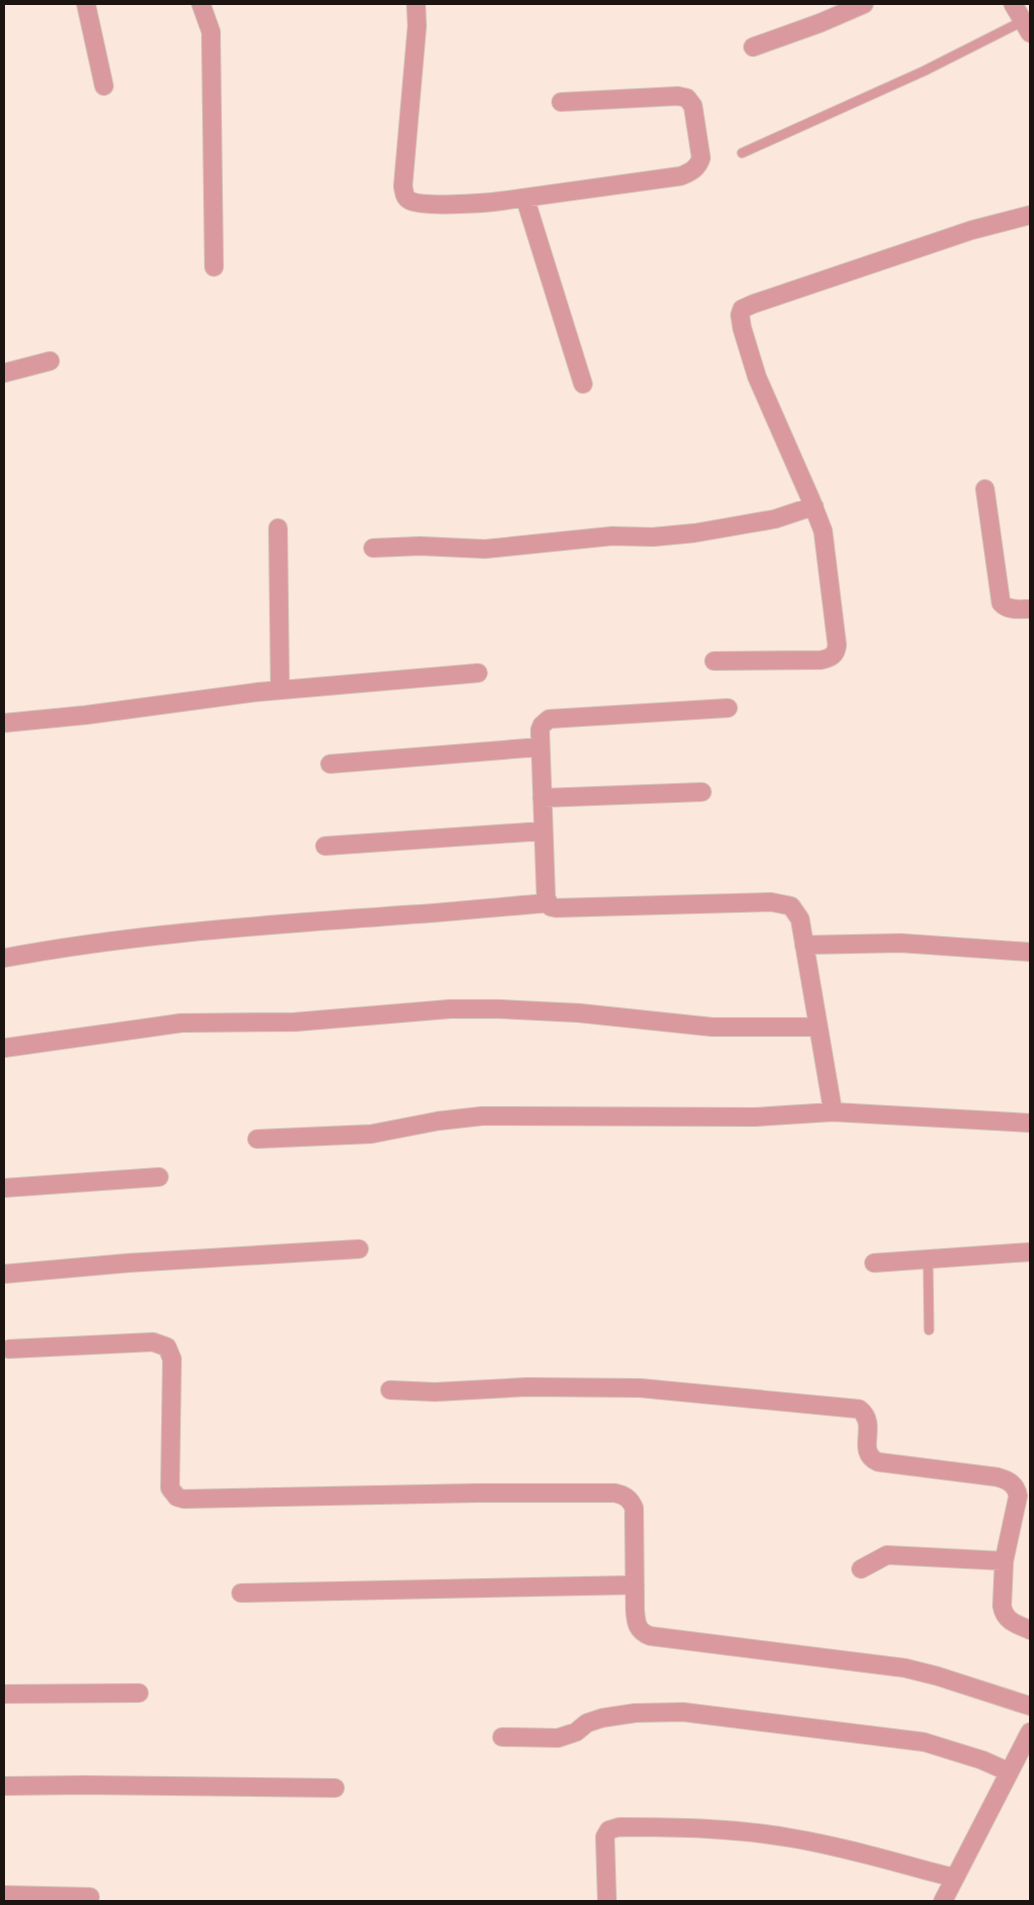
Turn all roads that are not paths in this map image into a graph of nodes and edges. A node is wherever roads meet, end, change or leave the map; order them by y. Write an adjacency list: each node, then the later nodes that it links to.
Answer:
1 (86, 4): 8 (street)
2 (201, 4): 13 (street)
3 (416, 4): 11 (street)
4 (864, 4): 7 (street)
5 (1013, 4): 6 (street)
6 (1027, 27): 10 (lane)
7 (754, 47)
8 (104, 86)
9 (561, 102): 11 (street)
10 (742, 154)
11 (525, 198): 16 (street)
12 (1030, 215): 18 (street)
13 (214, 267)
14 (50, 361): 15 (street)
15 (4, 373)
16 (584, 384)
17 (985, 489): 21 (street)
18 (814, 506): 20 (street); 22 (street)
19 (278, 528): 24 (street)
20 (373, 548)
21 (1030, 609)
22 (714, 661)
23 (478, 673): 24 (street)
24 (280, 690): 26 (street)
25 (728, 708): 27 (street)
26 (4, 723)
27 (540, 746): 28 (street); 30 (street)
28 (330, 764)
29 (702, 792): 30 (street)
30 (542, 798): 31 (street)
31 (543, 831): 32 (street); 33 (street)
32 (325, 846)
33 (547, 903): 34 (street); 36 (street)
34 (804, 945): 35 (street); 37 (street)
35 (1030, 952)
36 (4, 958)
37 (818, 1027): 38 (street); 39 (street)
38 (4, 1048)
39 (833, 1112): 40 (street); 41 (street)
40 (1030, 1123)
41 (257, 1139)
42 (159, 1177): 43 (street)
43 (4, 1188)
44 (359, 1248): 48 (street)
45 (1030, 1252): 46 (street)
46 (928, 1259): 47 (street); 49 (lane)
47 (874, 1263)
48 (4, 1274)
49 (929, 1330)
50 (9, 1349): 54 (street)
51 (390, 1390): 52 (street)
52 (1004, 1561): 53 (street); 56 (street)
53 (861, 1569)
54 (634, 1585): 55 (street); 59 (street)
55 (241, 1593)
56 (1030, 1630)
57 (139, 1693): 58 (street)
58 (4, 1694)
59 (1030, 1706)
60 (1030, 1732): 62 (street)
61 (502, 1737): 62 (street)
62 (1009, 1772): 65 (street)
63 (4, 1786): 64 (street)
64 (335, 1788)
65 (955, 1878): 68 (street); 69 (street)
66 (4, 1895): 67 (street)
67 (90, 1896)
68 (607, 1901)
69 (943, 1901)

